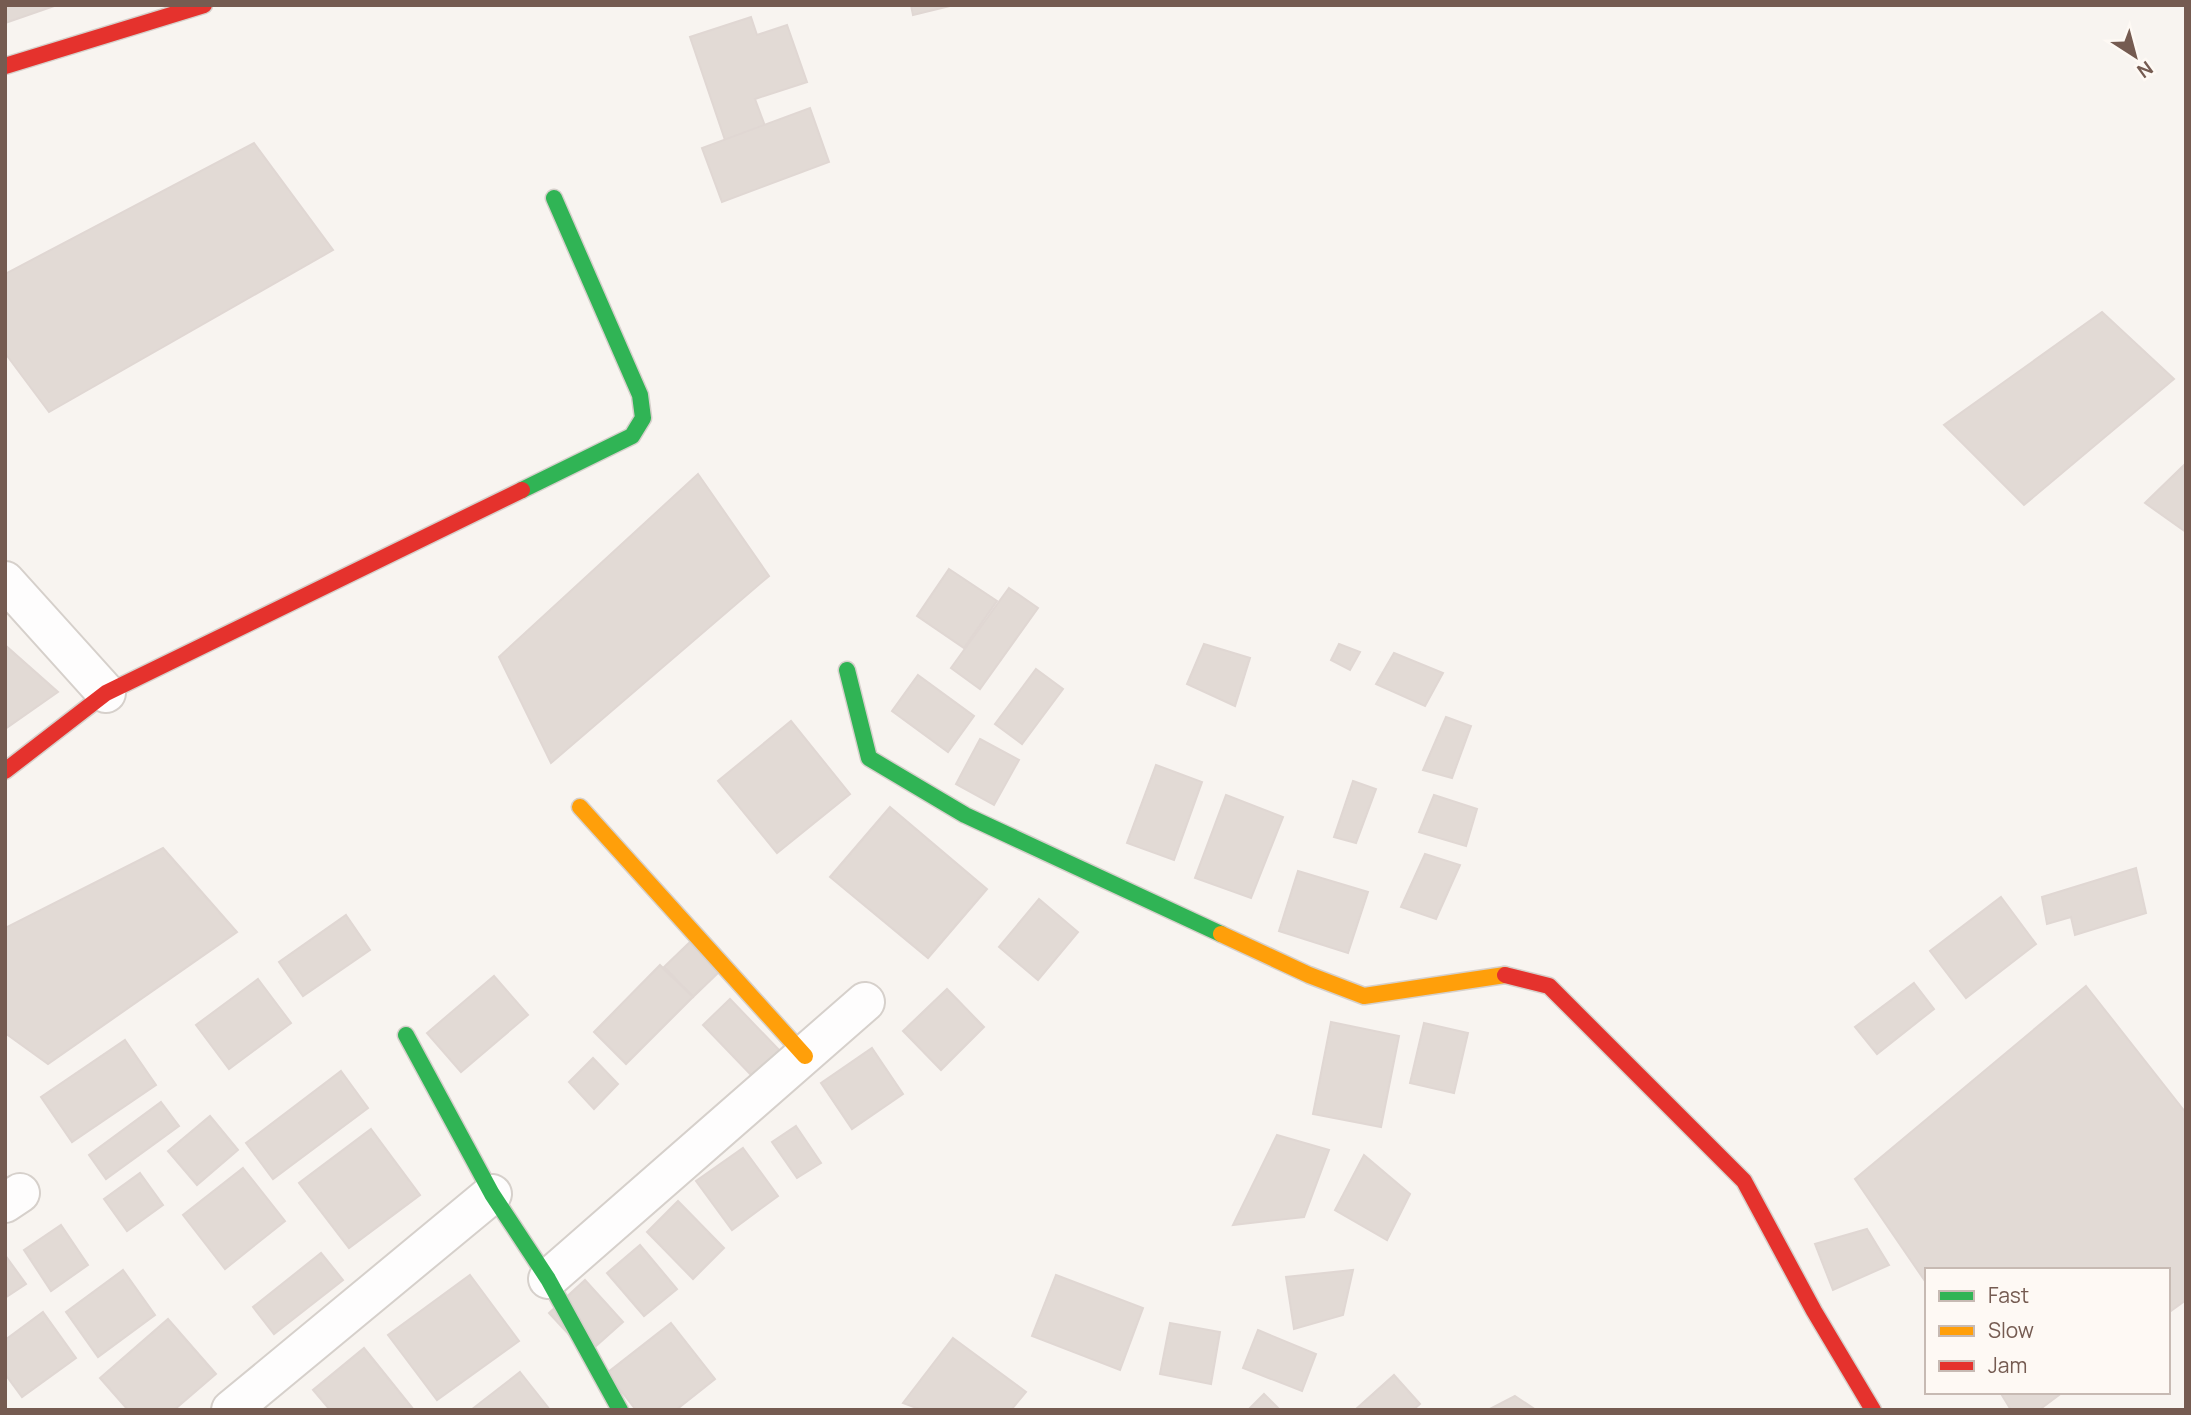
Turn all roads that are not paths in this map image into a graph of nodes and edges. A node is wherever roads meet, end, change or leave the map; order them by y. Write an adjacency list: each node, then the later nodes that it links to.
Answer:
1 (204, 5): 2 (street)
2 (5, 66)
3 (554, 198): 6 (street)
4 (5, 580): 6 (street)
5 (847, 670): 16 (street)
6 (106, 692): 7 (street)
7 (5, 771)
8 (580, 807): 11 (street)
9 (865, 1002): 11 (street)
10 (406, 1035): 12 (street)
11 (805, 1056): 13 (street)
12 (492, 1194): 13 (street); 14 (street)
13 (548, 1279): 15 (street)
14 (231, 1410)
15 (620, 1410)
16 (1872, 1410)

